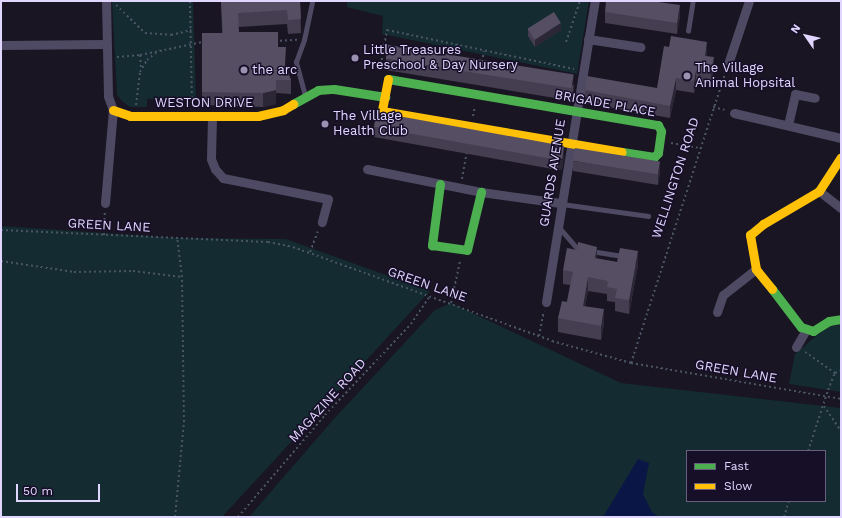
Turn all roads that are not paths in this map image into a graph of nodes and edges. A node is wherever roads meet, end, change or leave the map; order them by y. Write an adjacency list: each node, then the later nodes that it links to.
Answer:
1 (106, 1): 8 (street)
2 (312, 1): 12 (lane)
3 (595, 1): 7 (street, GUARDS AVENUE)
4 (693, 1): 6 (lane)
5 (749, 1): 11 (street)
6 (688, 31)
7 (588, 39): 10 (street); 16 (street, GUARDS AVENUE)
8 (105, 44): 9 (street); 15 (street)
9 (1, 45)
10 (640, 47)
11 (729, 61)
12 (306, 97): 13 (street, WESTON DRIVE); 18 (street, WESTON DRIVE)
13 (385, 97): 16 (street, BRIGADE PLACE); 21 (street, BRIGADE PLACE)
14 (815, 98): 19 (street)
15 (113, 110): 18 (street, WESTON DRIVE); 27 (street)
16 (576, 111): 21 (street, GUARDS AVENUE); 21 (street, BRIGADE PLACE)
17 (734, 113): 19 (street)
18 (212, 117): 31 (street)
19 (788, 125): 20 (street)
20 (841, 138)
21 (570, 144): 28 (street, GUARDS AVENUE)
22 (841, 157): 25 (street)
23 (367, 169): 24 (street)
24 (440, 184): 26 (street); 26 (street)
25 (819, 191): 29 (street); 34 (street)
26 (481, 192): 28 (street)
27 (105, 203)
28 (560, 203): 30 (lane); 32 (street, GUARDS AVENUE)
29 (841, 208)
30 (648, 216)
31 (322, 222)
32 (557, 224): 33 (lane); 35 (street, GUARDS AVENUE)
33 (627, 257)
34 (756, 269): 36 (street); 38 (street)
35 (546, 302)
36 (717, 312)
37 (841, 319): 38 (street)
38 (806, 330): 39 (street)
39 (797, 346)

